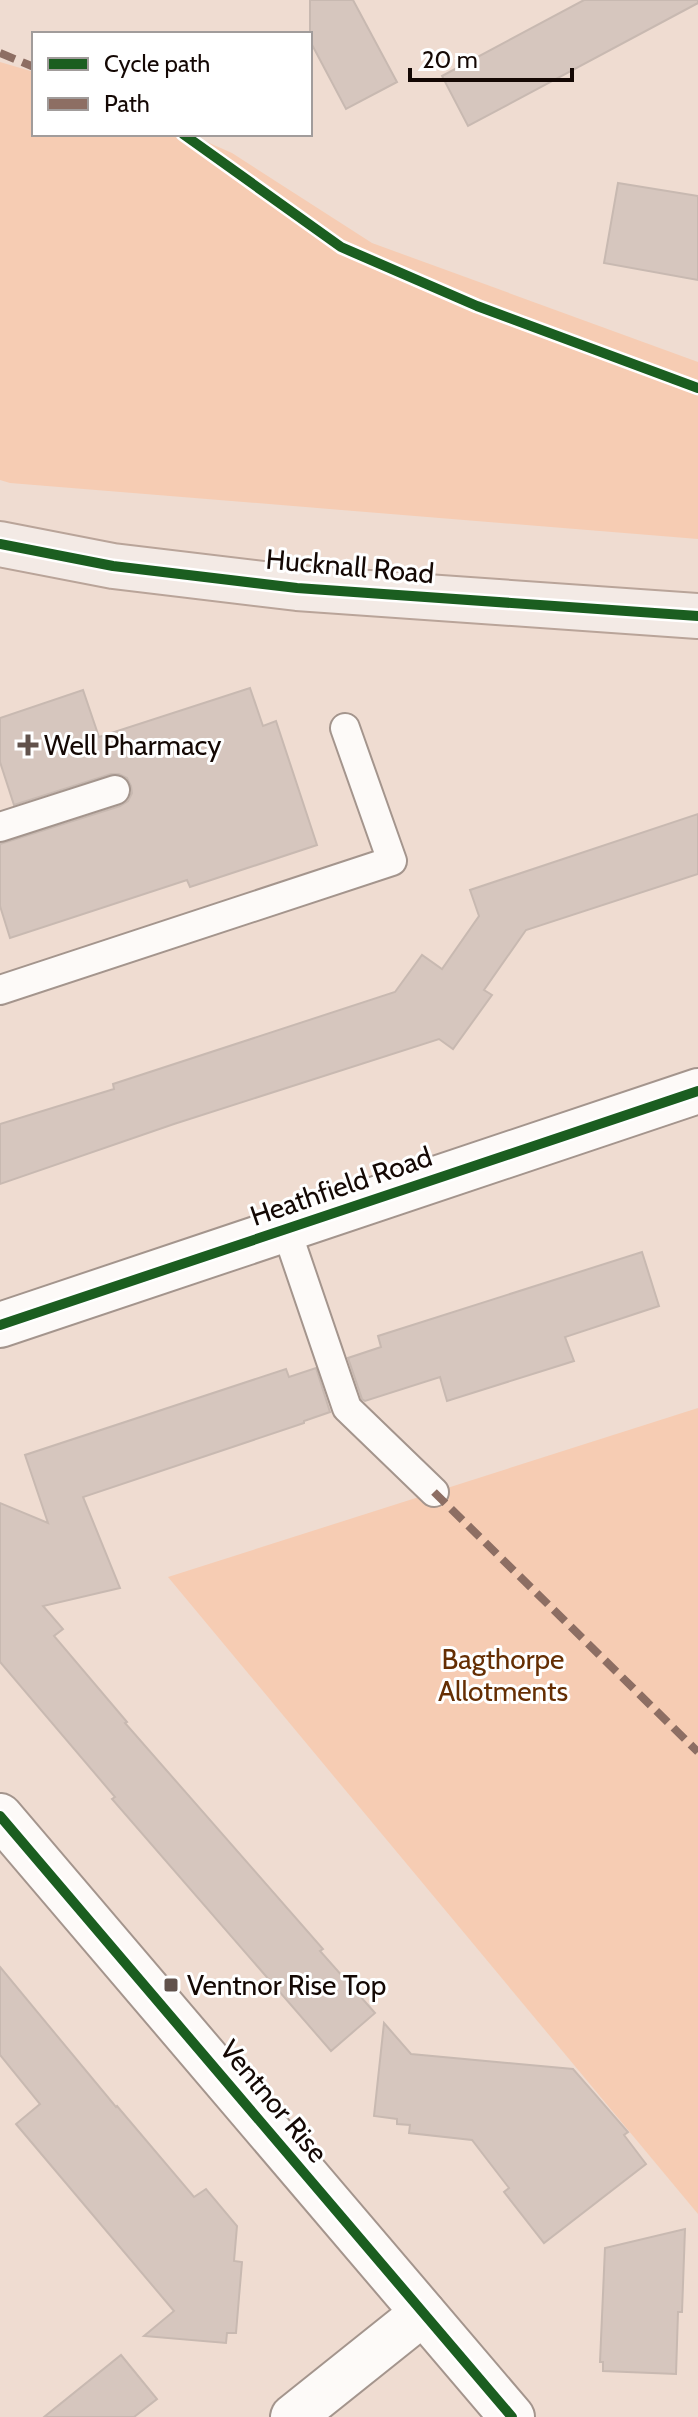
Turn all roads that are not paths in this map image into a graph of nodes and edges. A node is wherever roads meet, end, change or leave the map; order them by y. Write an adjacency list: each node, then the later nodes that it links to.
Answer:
1 (0, 544): 2 (main road, Hucknall Road)
2 (698, 616)
3 (345, 728): 6 (lane)
4 (115, 790): 5 (lane)
5 (0, 827)
6 (0, 990)
7 (698, 1091): 8 (street, Heathfield Road)
8 (286, 1229): 9 (street, Heathfield Road); 10 (lane)
9 (0, 1325)
10 (434, 1492)
11 (0, 1816): 12 (street, Ventnor Rise)
12 (423, 2313): 13 (street); 14 (street, Ventnor Rise)
13 (293, 2417)
14 (512, 2417)

